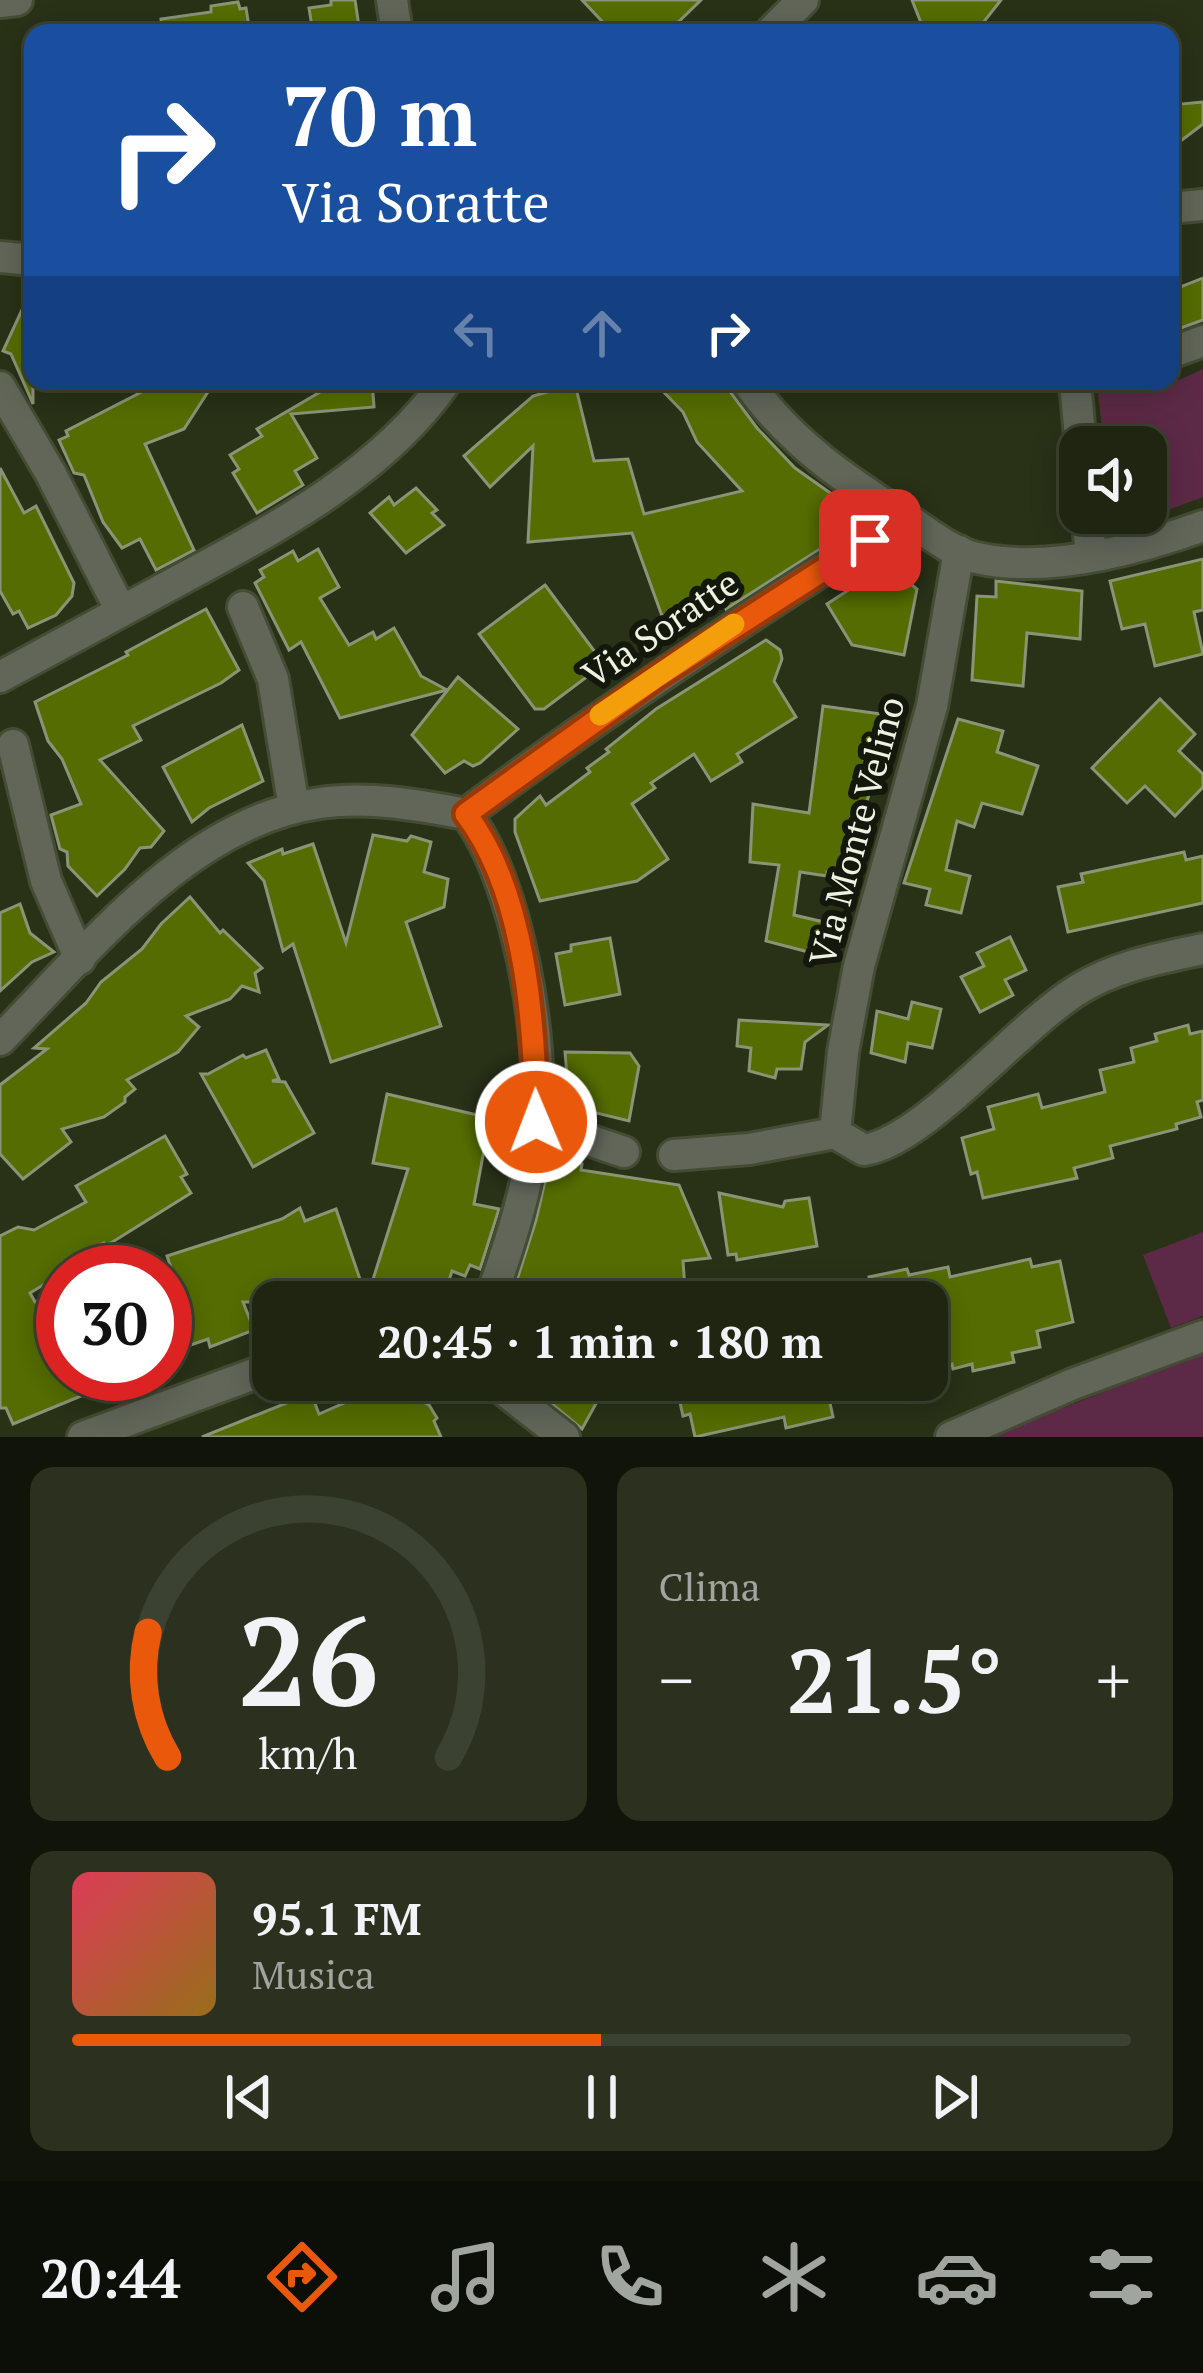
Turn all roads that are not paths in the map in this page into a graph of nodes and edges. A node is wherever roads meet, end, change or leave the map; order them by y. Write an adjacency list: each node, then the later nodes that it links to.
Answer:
1 (17, 0): 3 (street)
2 (803, 0): 4 (street)
3 (0, 2)
4 (779, 24)
5 (0, 387): 16 (street)
6 (439, 390): 16 (street)
7 (757, 390): 10 (street)
8 (1077, 390): 9 (street)
9 (1079, 426)
10 (905, 518): 13 (street); 20 (street, Via Soratte)
11 (1203, 526): 14 (street)
12 (1088, 534): 14 (street)
13 (958, 551): 14 (street); 25 (street, Via Monte Velino)
14 (1090, 555)
15 (243, 607): 19 (street)
16 (121, 611): 17 (street)
17 (0, 676)
18 (13, 745): 22 (street)
19 (294, 808): 20 (street); 22 (street)
20 (466, 814): 24 (street)
21 (1203, 949): 25 (street)
22 (80, 959): 23 (street)
23 (0, 1040)
24 (536, 1122): 26 (street); 28 (street)
25 (835, 1133): 27 (street)
26 (624, 1152)
27 (674, 1155)
28 (496, 1281)
29 (1203, 1336): 34 (street)
30 (252, 1375): 32 (street)
31 (518, 1401): 33 (street)
32 (83, 1437)
33 (564, 1437)
34 (951, 1437)

